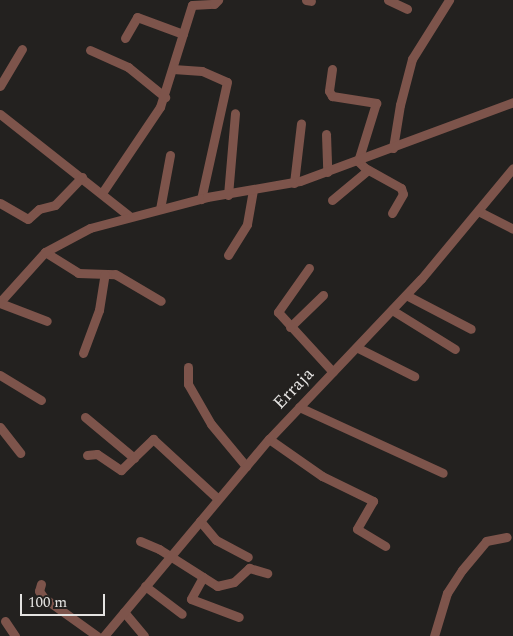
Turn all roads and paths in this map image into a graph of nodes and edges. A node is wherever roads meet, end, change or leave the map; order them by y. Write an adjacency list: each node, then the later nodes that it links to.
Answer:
1 (218, 0): 4 (street)
2 (388, 0): 5 (street)
3 (449, 0): 19 (street)
4 (194, 2): 6 (street)
5 (406, 9)
6 (183, 34): 7 (street); 11 (street)
7 (125, 38)
8 (22, 49): 12 (street)
9 (90, 50): 13 (street)
10 (332, 68): 21 (street)
11 (173, 69): 13 (street); 30 (street)
12 (0, 86)
13 (165, 97): 27 (street)
14 (513, 102): 19 (street)
15 (235, 113): 29 (street)
16 (0, 114): 25 (street)
17 (300, 123): 26 (street)
18 (326, 134): 24 (street)
19 (393, 148): 21 (street)
20 (170, 155): 33 (street)
21 (358, 161): 23 (street); 24 (street)
22 (513, 168): 34 (street, Erraja)
23 (368, 170): 31 (street); 35 (street)
24 (327, 172): 26 (street)
25 (82, 177): 27 (street); 32 (street)
26 (294, 183): 28 (street)
27 (102, 192): 36 (street)
28 (253, 192): 29 (street); 39 (street)
29 (228, 195): 30 (street)
30 (201, 199): 33 (street)
31 (332, 200)
32 (0, 203)
33 (160, 208): 36 (street)
34 (478, 211): 37 (street); 43 (street, Erraja)
35 (392, 213)
36 (129, 216): 38 (street)
37 (513, 229)
38 (45, 252): 41 (street); 45 (street)
39 (228, 255)
40 (309, 268): 48 (street)
41 (105, 274): 44 (street); 52 (street)
42 (323, 295): 48 (street)
43 (406, 295): 46 (street, Erraja); 49 (street)
44 (161, 301)
45 (0, 303): 47 (street)
46 (392, 310): 50 (street, Erraja); 51 (street)
47 (46, 320)
48 (290, 327): 54 (street)
49 (471, 329)
50 (358, 348): 54 (street, Erraja); 56 (street)
51 (456, 349)
52 (83, 353)
53 (188, 367): 65 (street)
54 (333, 372): 58 (street, Erraja)
55 (0, 375): 57 (street)
56 (414, 376)
57 (41, 400)
58 (299, 407): 61 (street, Erraja); 66 (street)
59 (85, 417): 64 (street)
60 (0, 427): 62 (street)
61 (269, 439): 65 (street, Erraja); 71 (street)
62 (20, 453)
63 (88, 455): 64 (street)
64 (134, 458): 67 (street)
65 (246, 466): 67 (street, Erraja)
66 (443, 473)
67 (218, 499): 68 (street, Erraja)
68 (200, 521): 72 (street, Erraja); 73 (street)
69 (507, 537): 86 (street)
70 (140, 541): 72 (street)
71 (385, 546)
72 (171, 556): 75 (street); 77 (street, Erraja)
73 (248, 557)
74 (267, 573): 75 (street)
75 (202, 577): 80 (street)
76 (40, 584): 83 (street)
77 (145, 586): 78 (street, Erraja); 79 (street)
78 (124, 612): 84 (street, Erraja); 85 (street)
79 (182, 614)
80 (239, 617)
81 (5, 621): 82 (street)
82 (15, 636)
83 (97, 636)
84 (104, 636)
85 (144, 636)
86 (434, 636)

